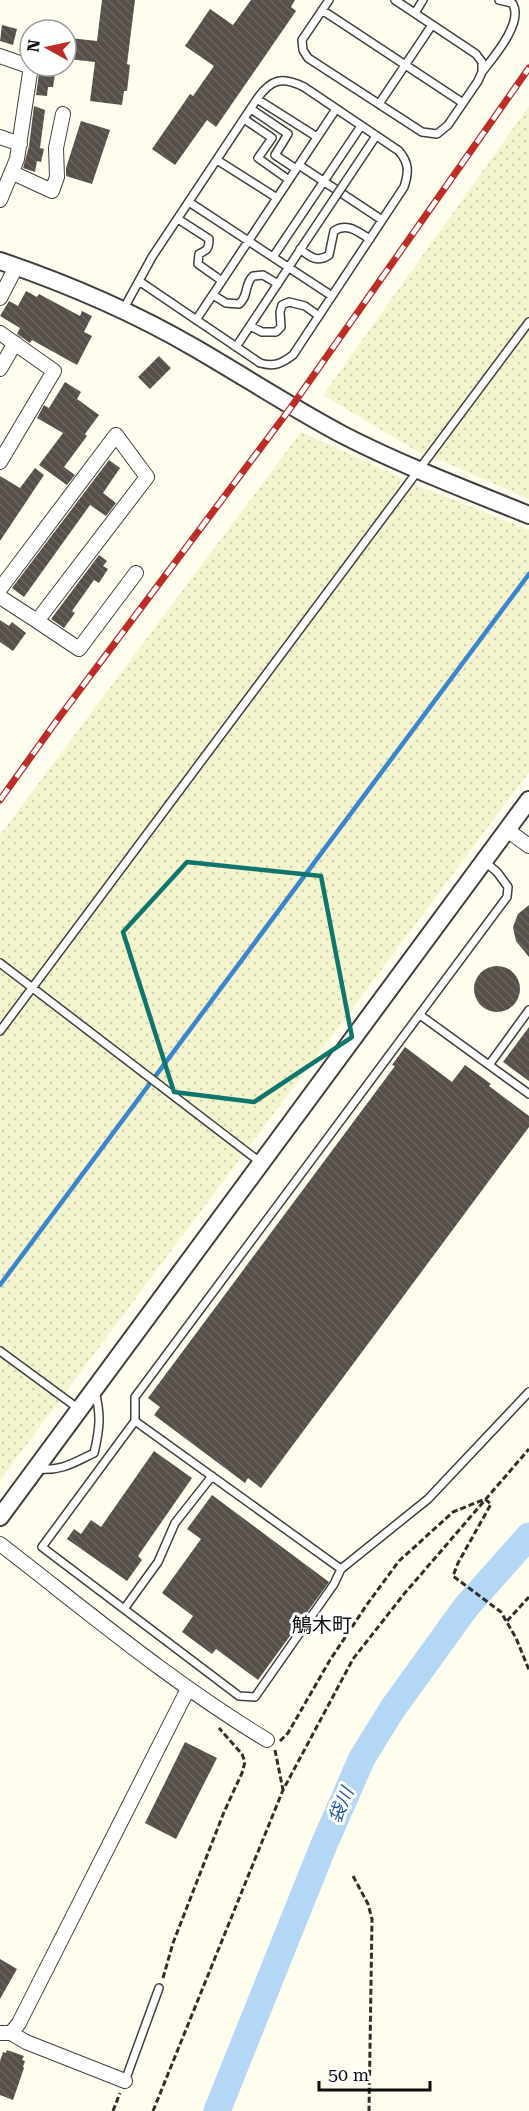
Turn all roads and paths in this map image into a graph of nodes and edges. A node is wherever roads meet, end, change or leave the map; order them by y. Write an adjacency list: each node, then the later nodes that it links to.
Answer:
1 (329, 0): 5 (lane)
2 (395, 0): 6 (lane)
3 (423, 0): 6 (lane)
4 (499, 0): 11 (lane)
5 (322, 10): 10 (lane); 15 (lane)
6 (415, 13): 7 (lane)
7 (432, 25): 10 (lane); 11 (lane)
8 (0, 56): 9 (street)
9 (18, 62)
10 (405, 65): 14 (lane); 15 (lane)
11 (482, 72): 14 (lane)
12 (29, 78): 24 (street)
13 (257, 99): 16 (lane); 17 (lane); 23 (lane)
14 (463, 103): 15 (lane)
15 (379, 104)
16 (250, 109): 19 (lane); 26 (lane)
17 (336, 109): 20 (lane); 23 (lane)
18 (63, 114): 27 (street)
19 (244, 119): 25 (lane); 28 (lane)
20 (361, 126): 21 (lane); 29 (lane)
21 (376, 136): 34 (lane); 37 (lane, bridge)
22 (0, 137): 24 (street)
23 (317, 137): 26 (lane)
24 (20, 144): 27 (street)
25 (217, 160): 30 (lane); 32 (lane)
26 (298, 167): 28 (lane); 29 (lane)
27 (13, 173): 31 (street)
28 (289, 180): 30 (lane)
29 (324, 181): 34 (lane); 38 (lane)
30 (277, 198): 36 (lane)
31 (0, 200)
32 (189, 202): 33 (lane); 36 (lane)
33 (178, 219): 41 (lane); 42 (lane)
34 (382, 220): 35 (lane)
35 (370, 239): 37 (lane); 45 (lane)
36 (249, 241): 38 (lane); 42 (lane)
37 (302, 247): 40 (lane)
38 (273, 257): 40 (lane)
39 (8, 264): 46 (street); 47 (street)
40 (289, 267): 43 (lane); 45 (lane)
41 (139, 280): 47 (lane); 49 (lane)
42 (222, 281): 44 (lane)
43 (278, 284): 44 (lane); 51 (lane)
44 (213, 295): 49 (lane)
45 (332, 296): 48 (lane)
46 (0, 298)
47 (123, 310): 57 (street)
48 (319, 316): 51 (lane); 54 (lane)
49 (196, 320): 54 (lane)
50 (529, 322): 57 (lane)
51 (250, 326): 54 (lane)
52 (0, 333): 53 (street)
53 (15, 344): 55 (street); 56 (street)
54 (236, 346)
55 (0, 369)
56 (0, 462)
57 (420, 470): 58 (street); 69 (lane)
58 (529, 516)
59 (5, 572): 61 (street); 63 (street)
60 (136, 573): 63 (street)
61 (0, 589)
62 (0, 597): 63 (street)
63 (37, 621)
64 (529, 800): 65 (street)
65 (507, 830): 66 (street); 67 (street)
66 (529, 846)
67 (484, 861): 71 (lane); 75 (street)
68 (0, 963): 69 (lane)
69 (32, 988): 72 (lane); 75 (lane)
70 (529, 1010): 73 (lane)
71 (420, 1015): 73 (lane); 80 (lane)
72 (0, 1031)
73 (489, 1065): 74 (lane)
74 (529, 1094)
75 (261, 1162): 77 (street)
76 (0, 1350): 79 (lane)
77 (94, 1389): 79 (street); 82 (lane)
78 (529, 1392): 89 (lane)
79 (79, 1409): 84 (street)
80 (135, 1421): 83 (lane); 85 (lane)
81 (529, 1449): 86 (path)
82 (94, 1453): 83 (lane); 84 (lane)
83 (106, 1462): 91 (lane)
84 (36, 1468): 87 (street)
85 (212, 1476): 89 (lane); 91 (lane)
86 (485, 1499): 92 (path); 97 (path); 97 (path)
87 (0, 1517)
88 (0, 1544): 94 (street)
89 (341, 1569): 91 (lane)
90 (529, 1597): 92 (path)
91 (124, 1609)
92 (507, 1621): 93 (path)
93 (529, 1670)
94 (188, 1689): 95 (street); 100 (street)
95 (267, 1740)
96 (242, 1754): 99 (path)
97 (283, 1790): 103 (path)
98 (352, 1876): 104 (path)
99 (159, 1988): 101 (lane)
100 (6, 2033): 101 (street)
101 (125, 2080): 102 (path)
102 (113, 2111)
103 (153, 2111)
104 (369, 2111)

